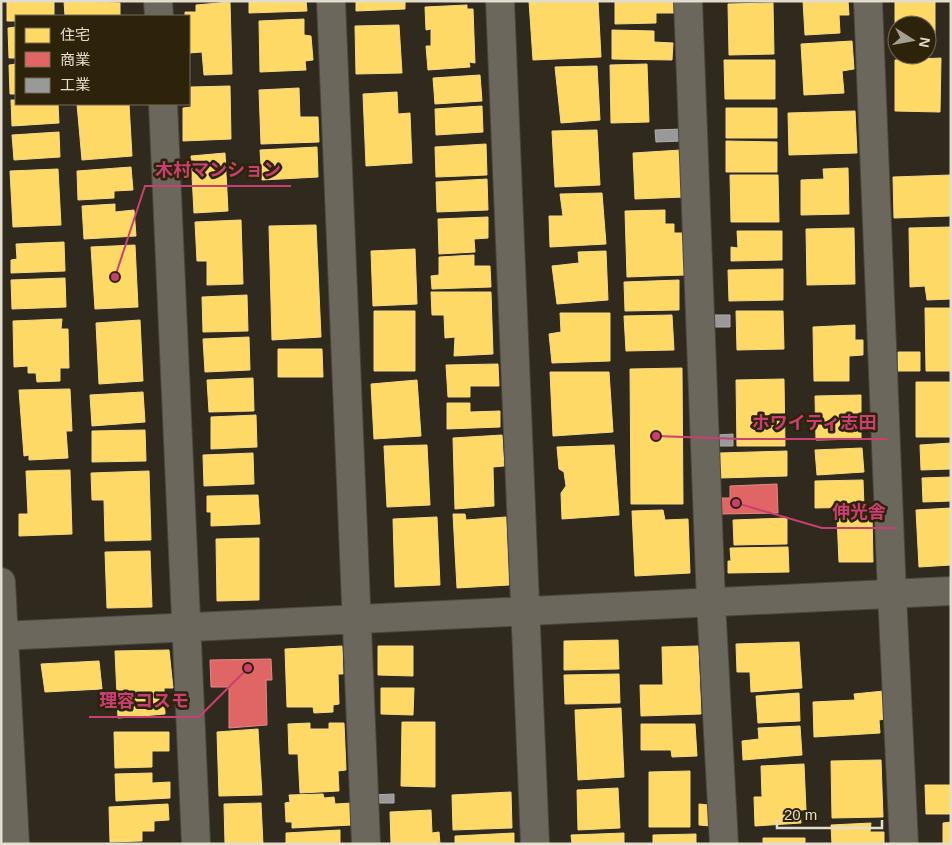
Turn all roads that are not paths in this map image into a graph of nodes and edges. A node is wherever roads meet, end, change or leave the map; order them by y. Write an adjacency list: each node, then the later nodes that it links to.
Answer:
1 (158, 1): 6 (street)
2 (331, 1): 13 (street)
3 (500, 1): 12 (street)
4 (688, 1): 11 (street)
5 (868, 1): 10 (street)
6 (159, 15)
7 (163, 105): 14 (street)
8 (1, 582): 15 (street)
9 (951, 591): 10 (street)
10 (892, 594): 11 (street); 21 (street)
11 (711, 602): 12 (street); 20 (street)
12 (526, 612): 13 (street); 19 (street)
13 (357, 619): 14 (street); 18 (street)
14 (188, 627): 15 (street); 17 (street)
15 (3, 636): 16 (street)
16 (15, 844)
17 (196, 844)
18 (366, 844)
19 (535, 844)
20 (724, 844)
21 (904, 844)

